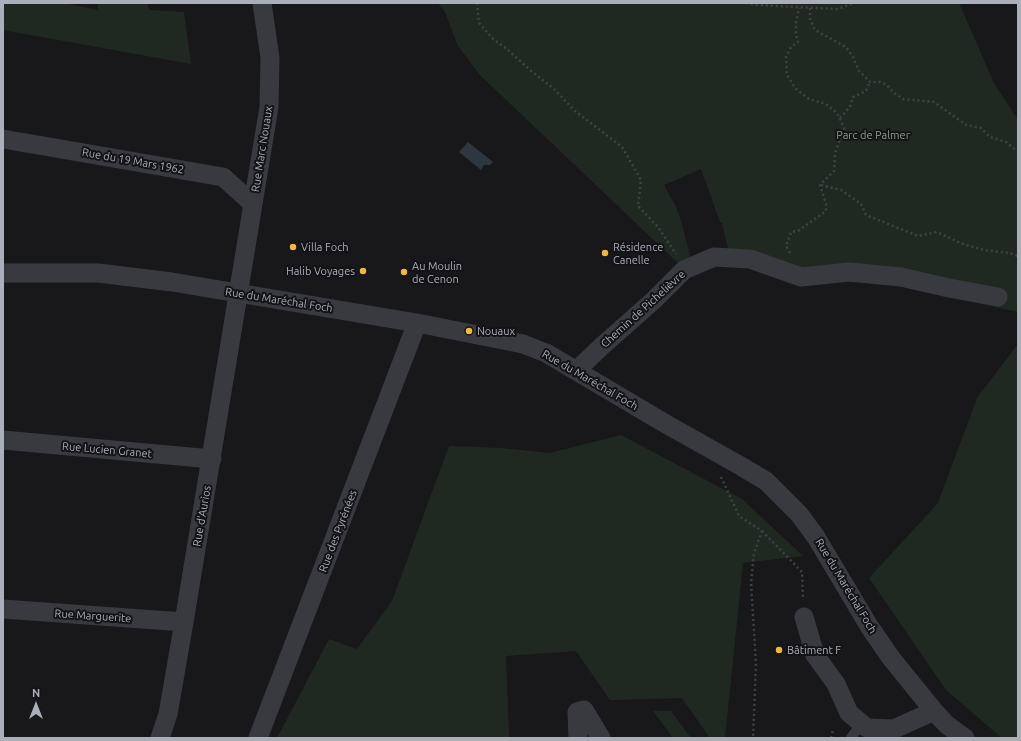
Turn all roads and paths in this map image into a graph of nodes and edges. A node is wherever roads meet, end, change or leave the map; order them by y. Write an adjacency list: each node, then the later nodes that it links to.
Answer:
1 (262, 3): 12 (street, Rue Marc Nouaux)
2 (477, 3): 14 (path)
3 (746, 3): 5 (path)
4 (853, 3): 6 (path)
5 (799, 8): 6 (path); 8 (path)
6 (810, 8): 7 (path)
7 (870, 82): 8 (path); 10 (path)
8 (840, 118): 11 (path)
9 (3, 139): 12 (street, Rue du 19 Mars 1962)
10 (1018, 152)
11 (820, 185): 13 (path); 16 (path)
12 (253, 204): 17 (street, Rue Marc Nouaux)
13 (1018, 256)
14 (684, 270): 16 (street, Chemin de Pichelièvre); 20 (street, Chemin de Pichelièvre)
15 (3, 273): 17 (street, Rue du Maréchal Foch)
16 (801, 277): 18 (street, Chemin de Pichelièvre)
17 (239, 294): 19 (street, Rue du Maréchal Foch); 23 (street, Rue d'Aurios)
18 (998, 297)
19 (417, 323): 20 (street, Rue du Maréchal Foch); 32 (street, Rue des Pyrénées)
20 (577, 370): 22 (street, Rue du Maréchal Foch)
21 (3, 440): 23 (street, Rue Lucien Granet)
22 (714, 450): 24 (path); 28 (street, Rue du Maréchal Foch)
23 (212, 459): 27 (street, Rue d'Aurios)
24 (762, 531): 26 (path); 35 (path)
25 (3, 609): 27 (street, Rue Marguerite)
26 (804, 617): 30 (street)
27 (184, 622): 31 (street, Rue d'Aurios)
28 (934, 711): 30 (street); 37 (street, Rue du Maréchal Foch)
29 (833, 730): 36 (path)
30 (857, 731)
31 (160, 738)
32 (258, 738)
33 (578, 738): 34 (street)
34 (601, 738)
35 (753, 738)
36 (831, 738)
37 (964, 738)

